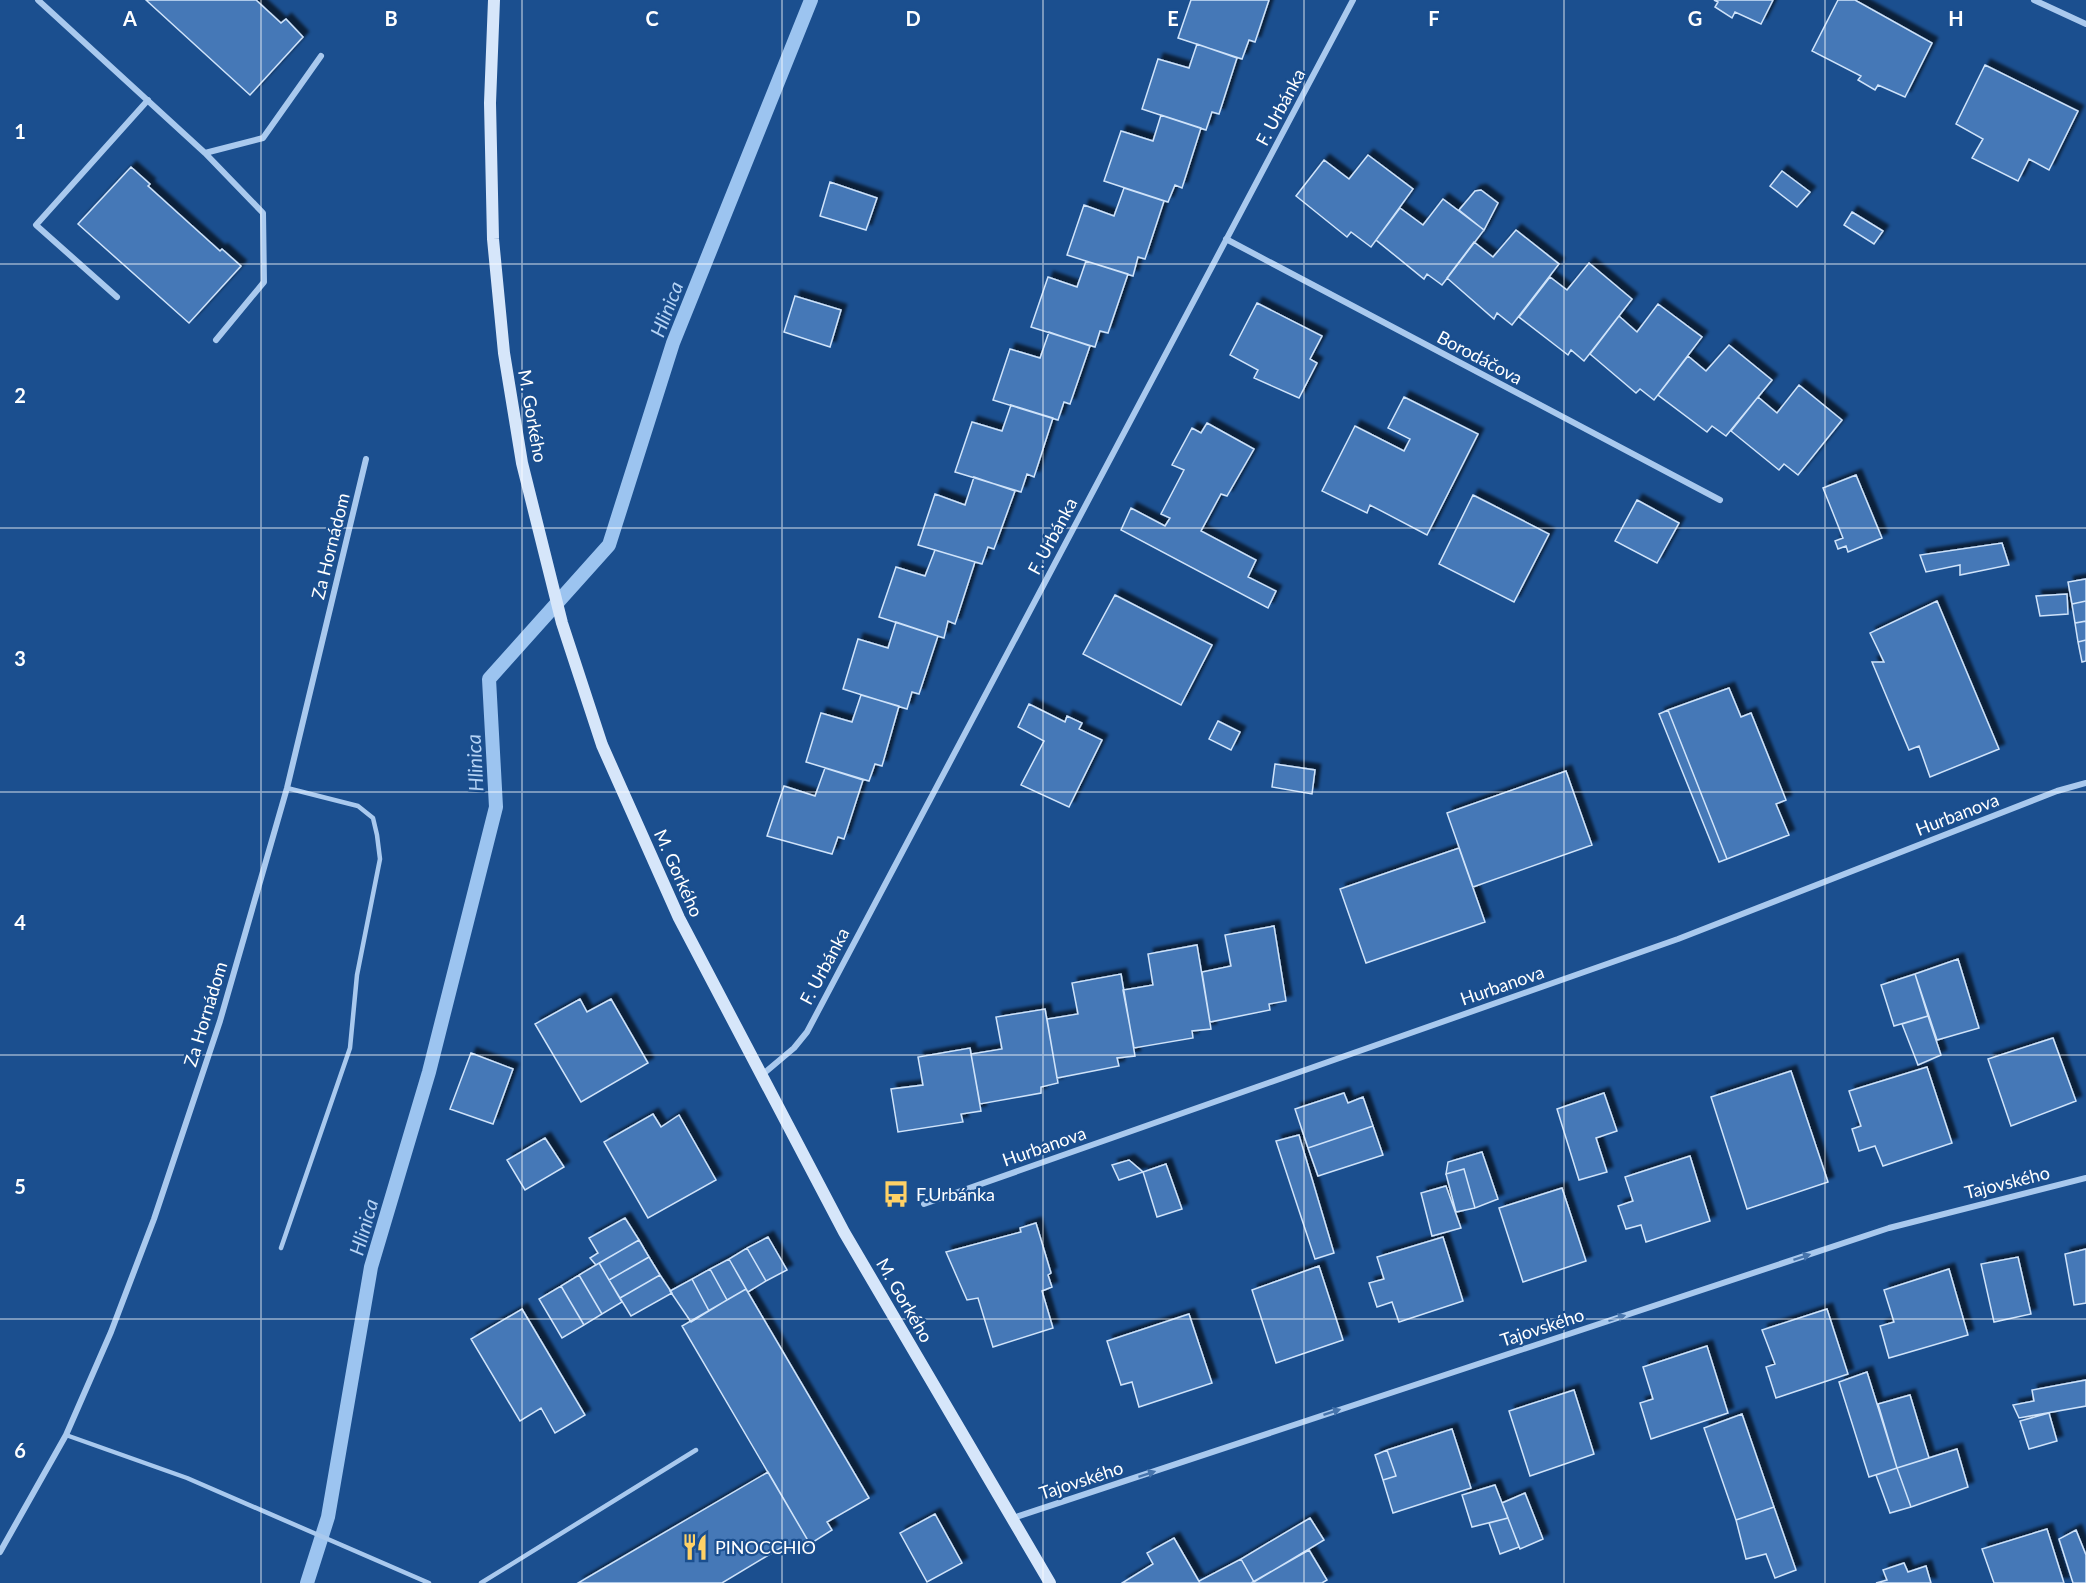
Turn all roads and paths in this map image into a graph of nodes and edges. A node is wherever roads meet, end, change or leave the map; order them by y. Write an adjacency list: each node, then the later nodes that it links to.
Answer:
1 (38, 0): 7 (street)
2 (494, 0): 16 (main road, M. Gorkého)
3 (1353, 0): 9 (street, F. Urbánka)
4 (2034, 0): 5 (street)
5 (2086, 24)
6 (321, 56): 8 (street)
7 (148, 100): 8 (street); 10 (street)
8 (205, 153): 11 (street)
9 (1226, 239): 13 (street, Borodáčova); 16 (street, F. Urbánka)
10 (117, 297)
11 (216, 340)
12 (366, 459): 15 (street, Za Hornádom)
13 (1720, 500)
14 (2086, 783): 18 (street, Hurbanova)
15 (287, 788): 19 (lane); 20 (street, Za Hornádom)
16 (762, 1075): 22 (main road, M. Gorkého)
17 (2086, 1178): 22 (street, Tajovského, one-way to 17)
18 (924, 1204)
19 (281, 1248)
20 (66, 1435): 23 (street, Za Hornádom); 24 (lane)
21 (696, 1449): 25 (lane)
22 (1012, 1519): 26 (main road, M. Gorkého)
23 (0, 1552)
24 (429, 1583)
25 (481, 1583)
26 (1050, 1583)

